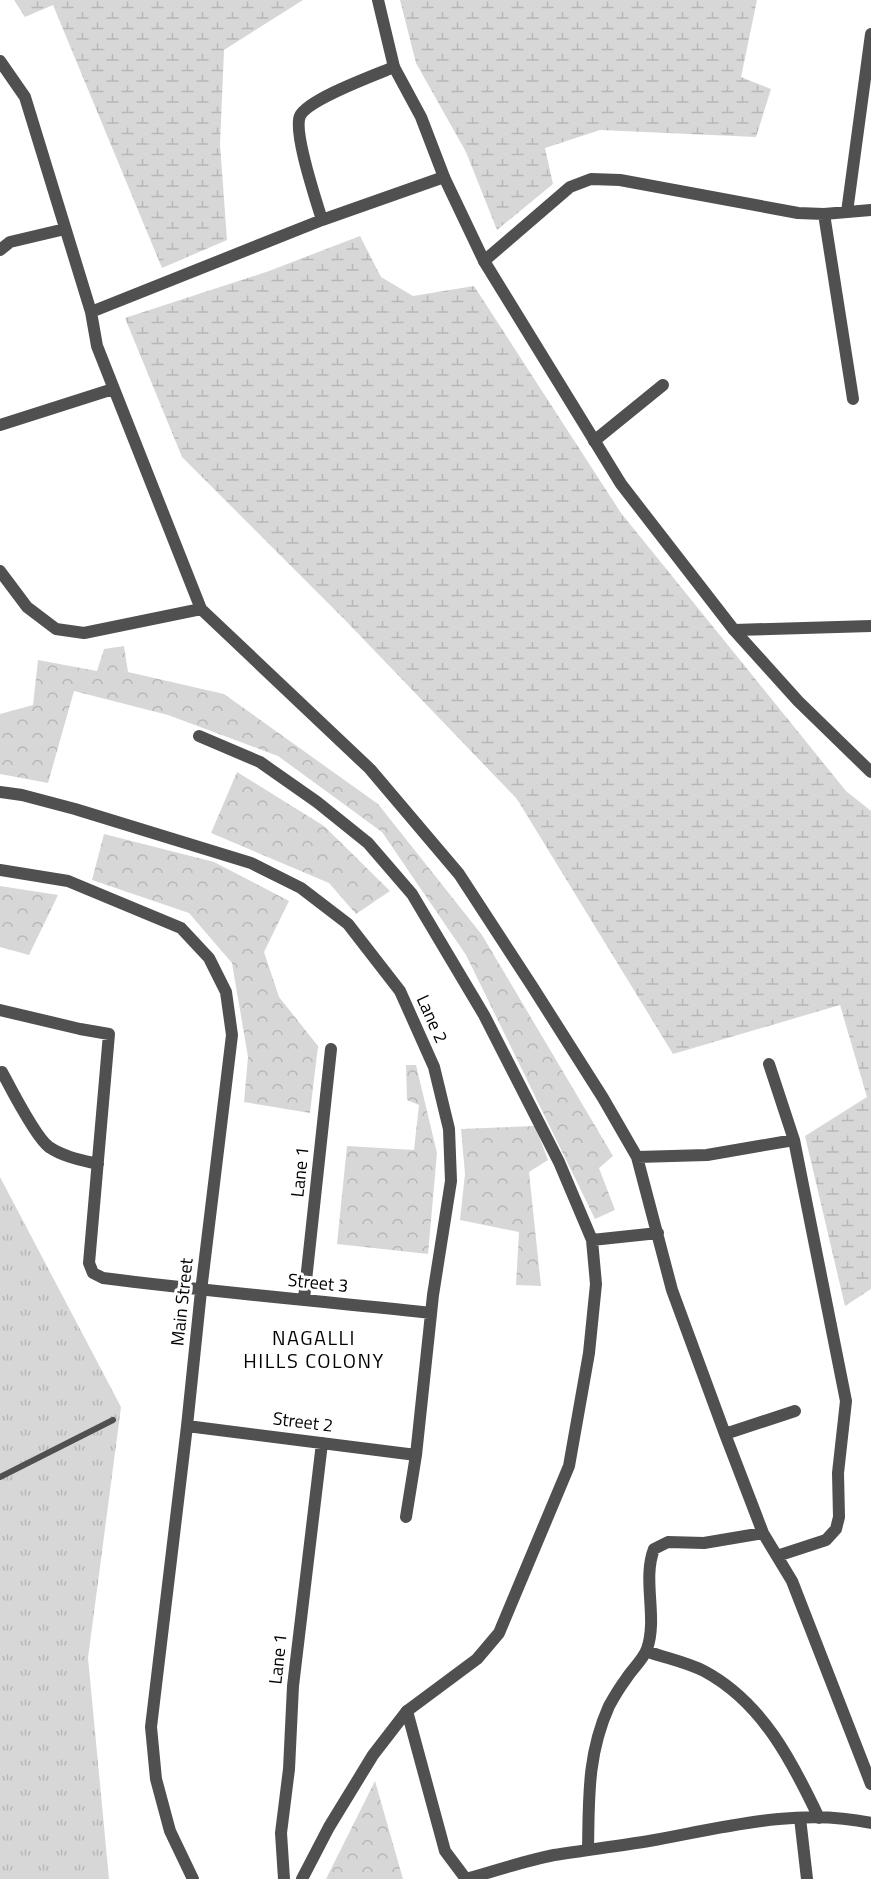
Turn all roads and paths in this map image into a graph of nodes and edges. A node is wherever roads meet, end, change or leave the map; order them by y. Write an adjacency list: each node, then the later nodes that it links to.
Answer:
1 (378, 0): 4 (street)
2 (871, 34): 7 (street)
3 (0, 61): 10 (street)
4 (394, 67): 5 (street); 9 (street)
5 (444, 177): 9 (street); 12 (street)
6 (871, 210): 7 (street)
7 (848, 212): 8 (street)
8 (824, 214): 12 (street); 16 (street)
9 (322, 220): 13 (street)
10 (65, 229): 11 (street); 13 (street)
11 (0, 250)
12 (484, 261): 18 (street)
13 (91, 312): 15 (street)
14 (663, 385): 18 (street)
15 (113, 389): 17 (street); 20 (street)
16 (853, 399)
17 (0, 425)
18 (594, 441): 22 (street)
19 (0, 571): 20 (street)
20 (201, 609): 32 (street)
21 (871, 626): 22 (street)
22 (734, 630): 24 (street)
23 (199, 736): 35 (street)
24 (871, 772)
25 (0, 792): 38 (street, Lane 2)
26 (0, 870): 36 (street, Main Street)
27 (0, 1010): 33 (street)
28 (331, 1049): 37 (street, Lane 1)
29 (770, 1064): 31 (street)
30 (2, 1072): 33 (street)
31 (794, 1140): 32 (street); 48 (street)
32 (637, 1157): 34 (street)
33 (98, 1164): 36 (street, Street 3)
34 (658, 1233): 35 (street); 42 (street)
35 (592, 1240): 50 (street)
36 (201, 1291): 37 (street, Street 3); 41 (street, Main Street)
37 (304, 1299): 38 (street, Street 3)
38 (431, 1313): 44 (street, Lane 2)
39 (795, 1412): 42 (street)
40 (113, 1420): 45 (lane)
41 (187, 1426): 43 (street, Street 2); 56 (street, Main Street)
42 (725, 1434): 47 (street)
43 (322, 1443): 44 (street, Street 2); 57 (street, Lane 1)
44 (416, 1455): 46 (street, Lane 2)
45 (0, 1477)
46 (406, 1517)
47 (763, 1533): 48 (street); 49 (street)
48 (777, 1556): 51 (street)
49 (646, 1651): 53 (street); 55 (street)
50 (407, 1711): 58 (street); 59 (street)
51 (871, 1784)
52 (800, 1818): 53 (street); 55 (street); 60 (street)
53 (819, 1818): 54 (street)
54 (871, 1823)
55 (588, 1850): 59 (street)
56 (193, 1879)
57 (284, 1879)
58 (302, 1879)
59 (466, 1879)
60 (807, 1879)

